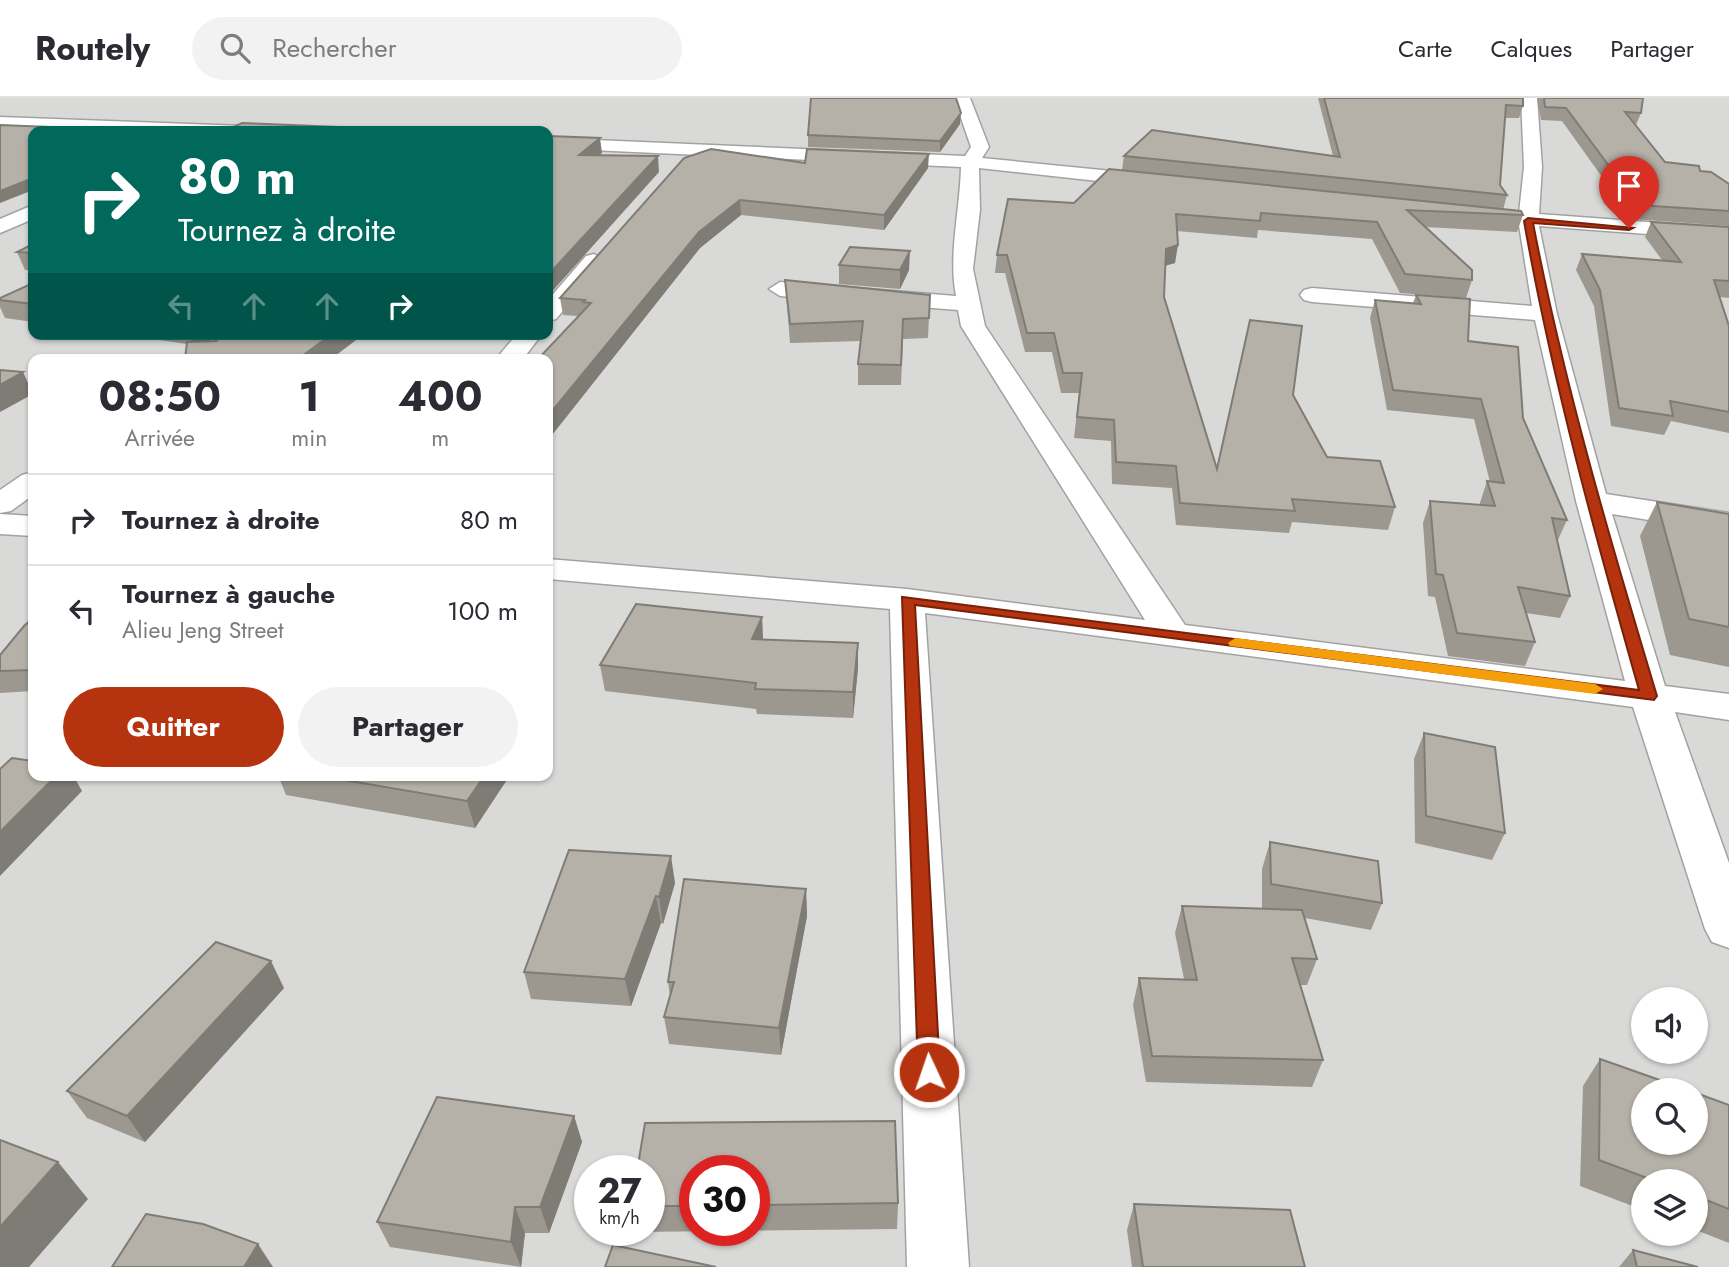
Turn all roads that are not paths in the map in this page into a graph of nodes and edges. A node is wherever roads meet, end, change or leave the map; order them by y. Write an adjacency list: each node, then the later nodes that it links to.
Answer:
1 (962, 98): 7 (street)
2 (1529, 98): 12 (street)
3 (0, 122): 4 (street)
4 (102, 126)
5 (553, 143): 6 (street)
6 (692, 149): 7 (street); 8 (street)
7 (971, 162): 9 (street); 18 (street)
8 (674, 170)
9 (1170, 183)
10 (1445, 212): 12 (street)
11 (28, 213): 13 (street)
12 (1528, 221): 14 (street); 20 (street)
13 (0, 227)
14 (1729, 234)
15 (611, 242): 19 (street)
16 (780, 289): 18 (street)
17 (1312, 295): 20 (street)
18 (968, 304): 31 (street)
19 (553, 308)
20 (1545, 314): 24 (street)
21 (525, 340): 22 (street)
22 (513, 354)
23 (28, 484): 25 (street)
24 (1592, 501): 26 (street); 32 (street)
25 (0, 504)
26 (1729, 523)
27 (0, 524): 28 (street)
28 (28, 526)
29 (553, 569): 30 (street)
30 (907, 600): 31 (street); 35 (street)
31 (1173, 635): 32 (street)
32 (1649, 696): 33 (street); 34 (street)
33 (1729, 707)
34 (1729, 929)
35 (938, 1267)

